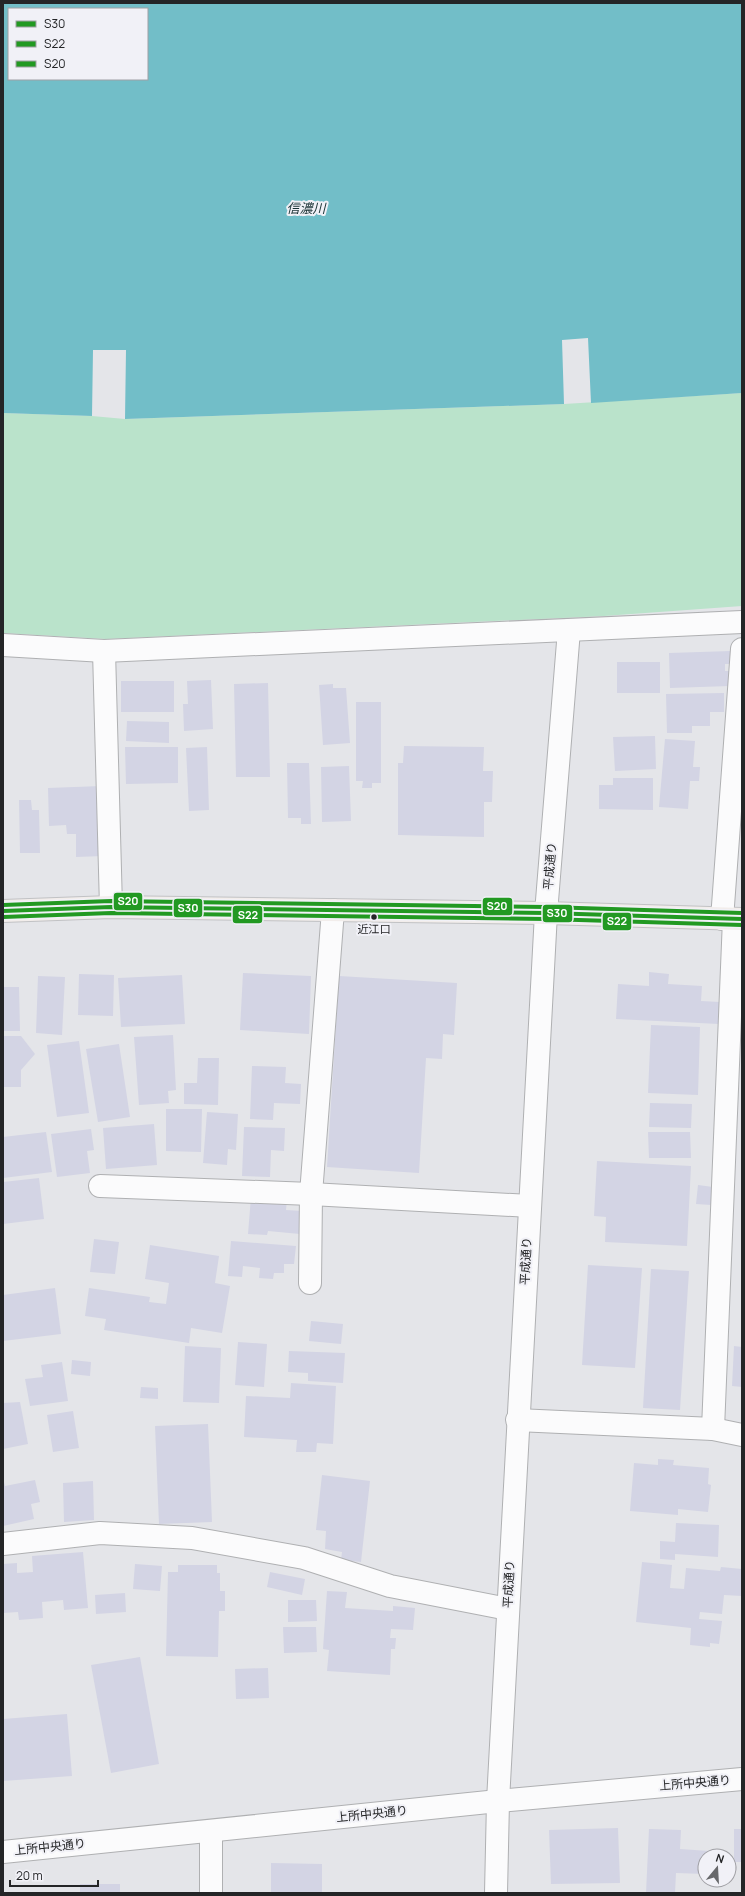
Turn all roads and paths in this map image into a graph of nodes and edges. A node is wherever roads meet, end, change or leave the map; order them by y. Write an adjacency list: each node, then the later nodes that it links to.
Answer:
1 (742, 622): 2 (street)
2 (570, 630): 5 (street); 9 (street, 平成通り)
3 (3, 645): 5 (street)
4 (742, 648): 10 (street)
5 (104, 651): 6 (street)
6 (111, 908): 7 (main road); 8 (main road)
7 (333, 910): 9 (main road); 12 (street)
8 (3, 911)
9 (546, 913): 10 (main road); 13 (street, 平成通り)
10 (733, 919): 16 (street)
11 (100, 1186): 12 (street)
12 (312, 1194): 13 (street); 14 (street)
13 (530, 1206): 15 (street, 平成通り)
14 (310, 1283)
15 (517, 1420): 16 (street); 19 (street, 平成通り)
16 (713, 1429): 17 (street)
17 (742, 1435)
18 (3, 1544): 19 (street)
19 (508, 1609): 21 (street, 平成通り)
20 (742, 1779): 21 (street, 上所中央通り)
21 (498, 1801): 22 (street, 上所中央通り); 25 (street, 平成通り)
22 (211, 1830): 23 (street, 上所中央通り); 24 (street)
23 (3, 1852)
24 (211, 1893)
25 (496, 1893)

